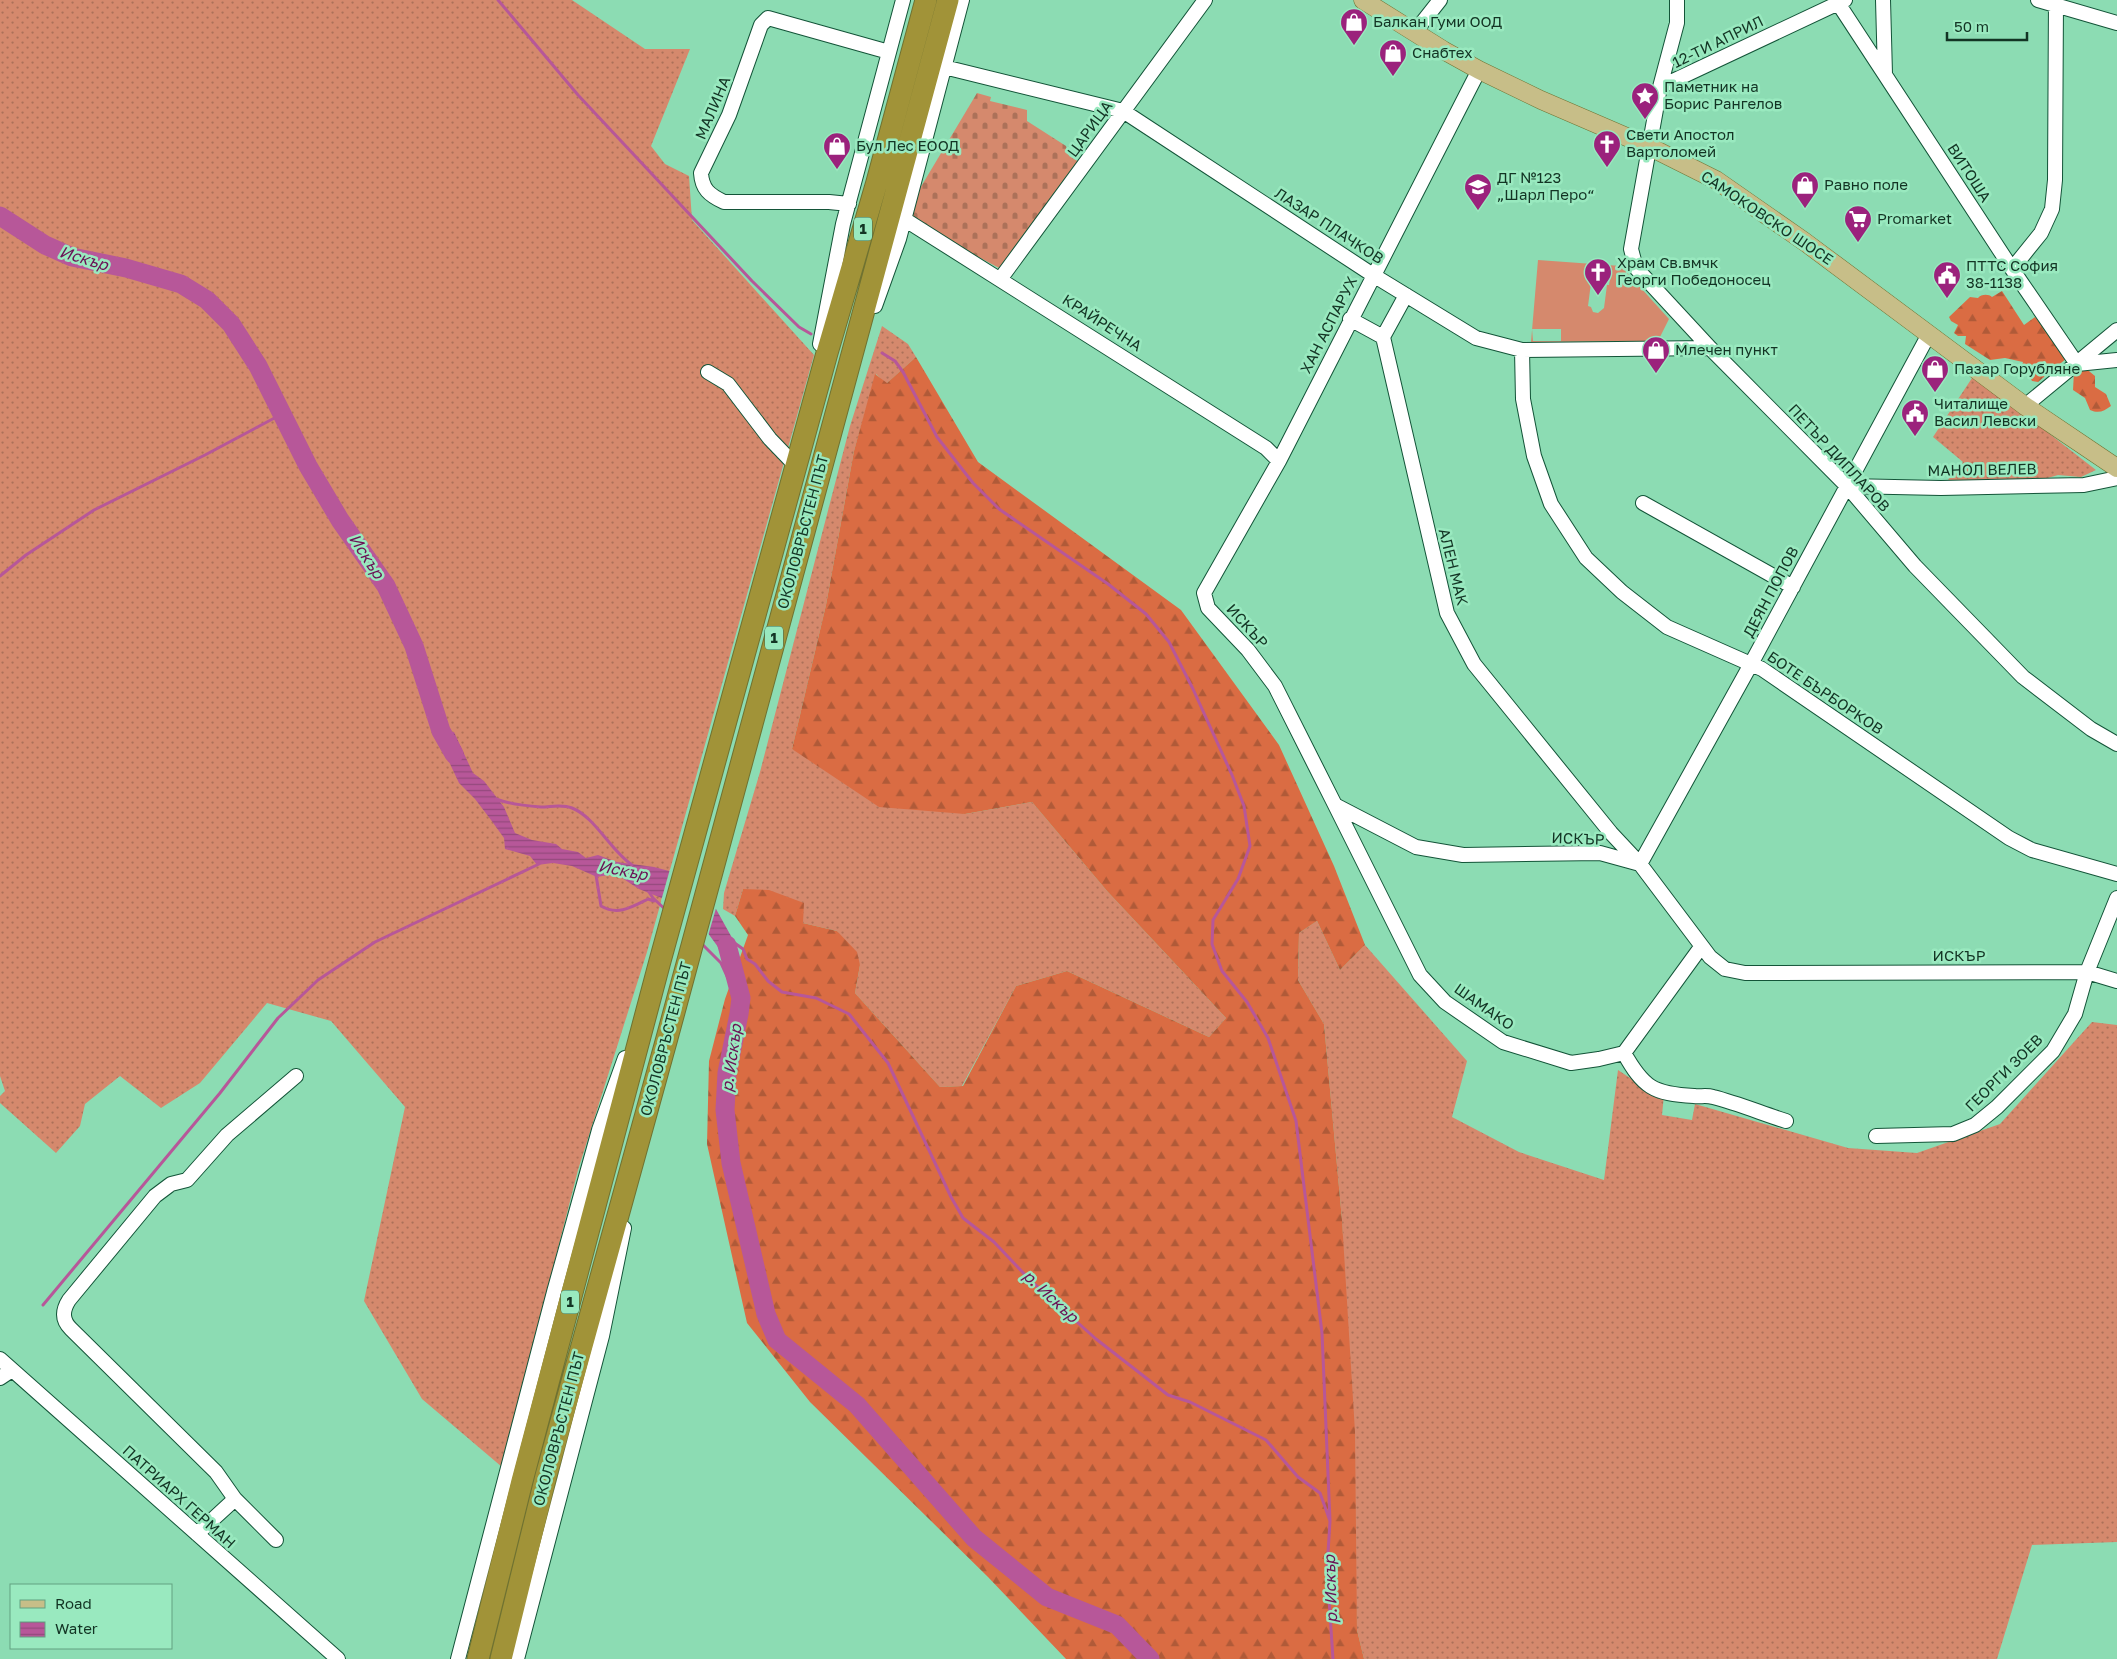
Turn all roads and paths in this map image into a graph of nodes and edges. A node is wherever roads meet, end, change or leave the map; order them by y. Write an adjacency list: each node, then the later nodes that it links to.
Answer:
1 (903, 0): 15 (street, ОКОЛОВРЪСТЕН ПЪТ)
2 (926, 0): 40 (highway, ОКОЛОВРЪСТЕН ПЪТ / 1)
3 (948, 0): 38 (highway, ОКОЛОВРЪСТЕН ПЪТ / 1)
4 (962, 0): 16 (street, ОКОЛОВРЪСТЕН ПЪТ)
5 (1205, 0): 20 (street, ЦАРИЦА)
6 (1363, 0): 14 (main road, САМОКОВСКО ШОСЕ)
7 (1440, 0): 14 (street)
8 (1677, 0): 19 (street, ПЕТЪР ДИПЛАРОВ)
9 (1883, 0): 18 (street)
10 (2038, 0): 12 (street)
11 (1839, 1): 18 (street, ВИТОША); 19 (street, 12-ТИ АПРИЛ)
12 (2056, 3): 13 (street); 24 (street)
13 (2117, 23)
14 (1414, 33): 17 (main road, САМОКОВСКО ШОСЕ)
15 (889, 52): 22 (street, ОКОЛОВРЪСТЕН ПЪТ); 22 (street, МАЛИНА)
16 (944, 67): 20 (street, ЛАЗАР ПЛАЧКОВ); 23 (street, ОКОЛОВРЪСТЕН ПЪТ)
17 (1479, 70): 21 (main road, САМОКОВСКО ШОСЕ); 25 (street, ХАН АСПАРУХ)
18 (1885, 74): 24 (street, ВИТОША)
19 (1660, 88): 21 (street, ПЕТЪР ДИПЛАРОВ)
20 (1123, 111): 25 (street, ЛАЗАР ПЛАЧКОВ); 26 (street, ЦАРИЦА)
21 (1650, 147): 30 (main road, САМОКОВСКО ШОСЕ); 32 (street, ПЕТЪР ДИПЛАРОВ)
22 (849, 204): 40 (street, ОКОЛОВРЪСТЕН ПЪТ)
23 (904, 219): 26 (street, КРАЙРЕЧНА); 38 (street, ОКОЛОВРЪСТЕН ПЪТ)
24 (2012, 269): 35 (street, ВИТОША)
25 (1373, 274): 27 (street, ЛАЗАР ПЛАЧКОВ); 28 (street, ХАН АСПАРУХ)
26 (1000, 278): 39 (street, КРАЙРЕЧНА)
27 (1406, 295): 31 (street); 33 (street, ЛАЗАР ПЛАЧКОВ)
28 (1350, 320): 31 (street); 39 (street, ХАН АСПАРУХ)
29 (2117, 330): 35 (street)
30 (1929, 334): 37 (main road, САМОКОВСКО ШОСЕ); 43 (street, ДЕЯН ПОПОВ)
31 (1383, 337): 50 (street, АЛЕН МАК)
32 (1710, 348): 33 (street, ЛАЗАР ПЛАЧКОВ); 43 (street, ПЕТЪР ДИПЛАРОВ)
33 (1522, 350): 47 (street, БОТЕ БЪРБОРКОВ)
34 (2117, 360): 35 (street)
35 (2077, 364): 37 (street)
36 (708, 372): 40 (street)
37 (2026, 406): 41 (main road, САМОКОВСКО ШОСЕ)
38 (833, 419): 67 (highway, ОКОЛОВРЪСТЕН ПЪТ / 1)
39 (1279, 461): 46 (street, ХАН АСПАРУХ)
40 (797, 462): 54 (highway, ОКОЛОВРЪСТЕН ПЪТ / 1)
41 (2117, 468)
42 (2117, 478): 43 (street, МАНОЛ ВЕЛЕВ)
43 (1847, 486): 45 (street, ДЕЯН ПОПОВ); 48 (street, ПЕТЪР ДИПЛАРОВ)
44 (1643, 503): 45 (street)
45 (1792, 587): 47 (street, ДЕЯН ПОПОВ)
46 (1204, 594): 49 (street, ИСКЪР)
47 (1751, 664): 50 (street, ДЕЯН ПОПОВ); 51 (street, БОТЕ БЪРБОРКОВ)
48 (2117, 744)
49 (1336, 805): 50 (street, ИСКЪР); 57 (street, ШАМАКО)
50 (1640, 864): 53 (street, ИСКЪР)
51 (2117, 874)
52 (2117, 898): 55 (street, ГЕОРГИ ЗОЕВ)
53 (1701, 947): 55 (street, ИСКЪР); 57 (street)
54 (660, 961): 66 (highway, ОКОЛОВРЪСТЕН ПЪТ / 1); 69 (street)
55 (2087, 972): 56 (street, ИСКЪР); 60 (street, ГЕОРГИ ЗОЕВ)
56 (2117, 981)
57 (1624, 1052): 59 (street)
58 (296, 1076): 63 (street)
59 (1786, 1121)
60 (1876, 1136)
61 (0, 1359): 62 (street, ПАТРИАРХ ГЕРМАН)
62 (6, 1374): 64 (street, ПАТРИАРХ ГЕРМАН)
63 (235, 1499): 64 (street); 65 (street)
64 (197, 1534): 68 (street, ПАТРИАРХ ГЕРМАН)
65 (276, 1540)
66 (480, 1651)
67 (507, 1656)
68 (338, 1659)
69 (458, 1659)

